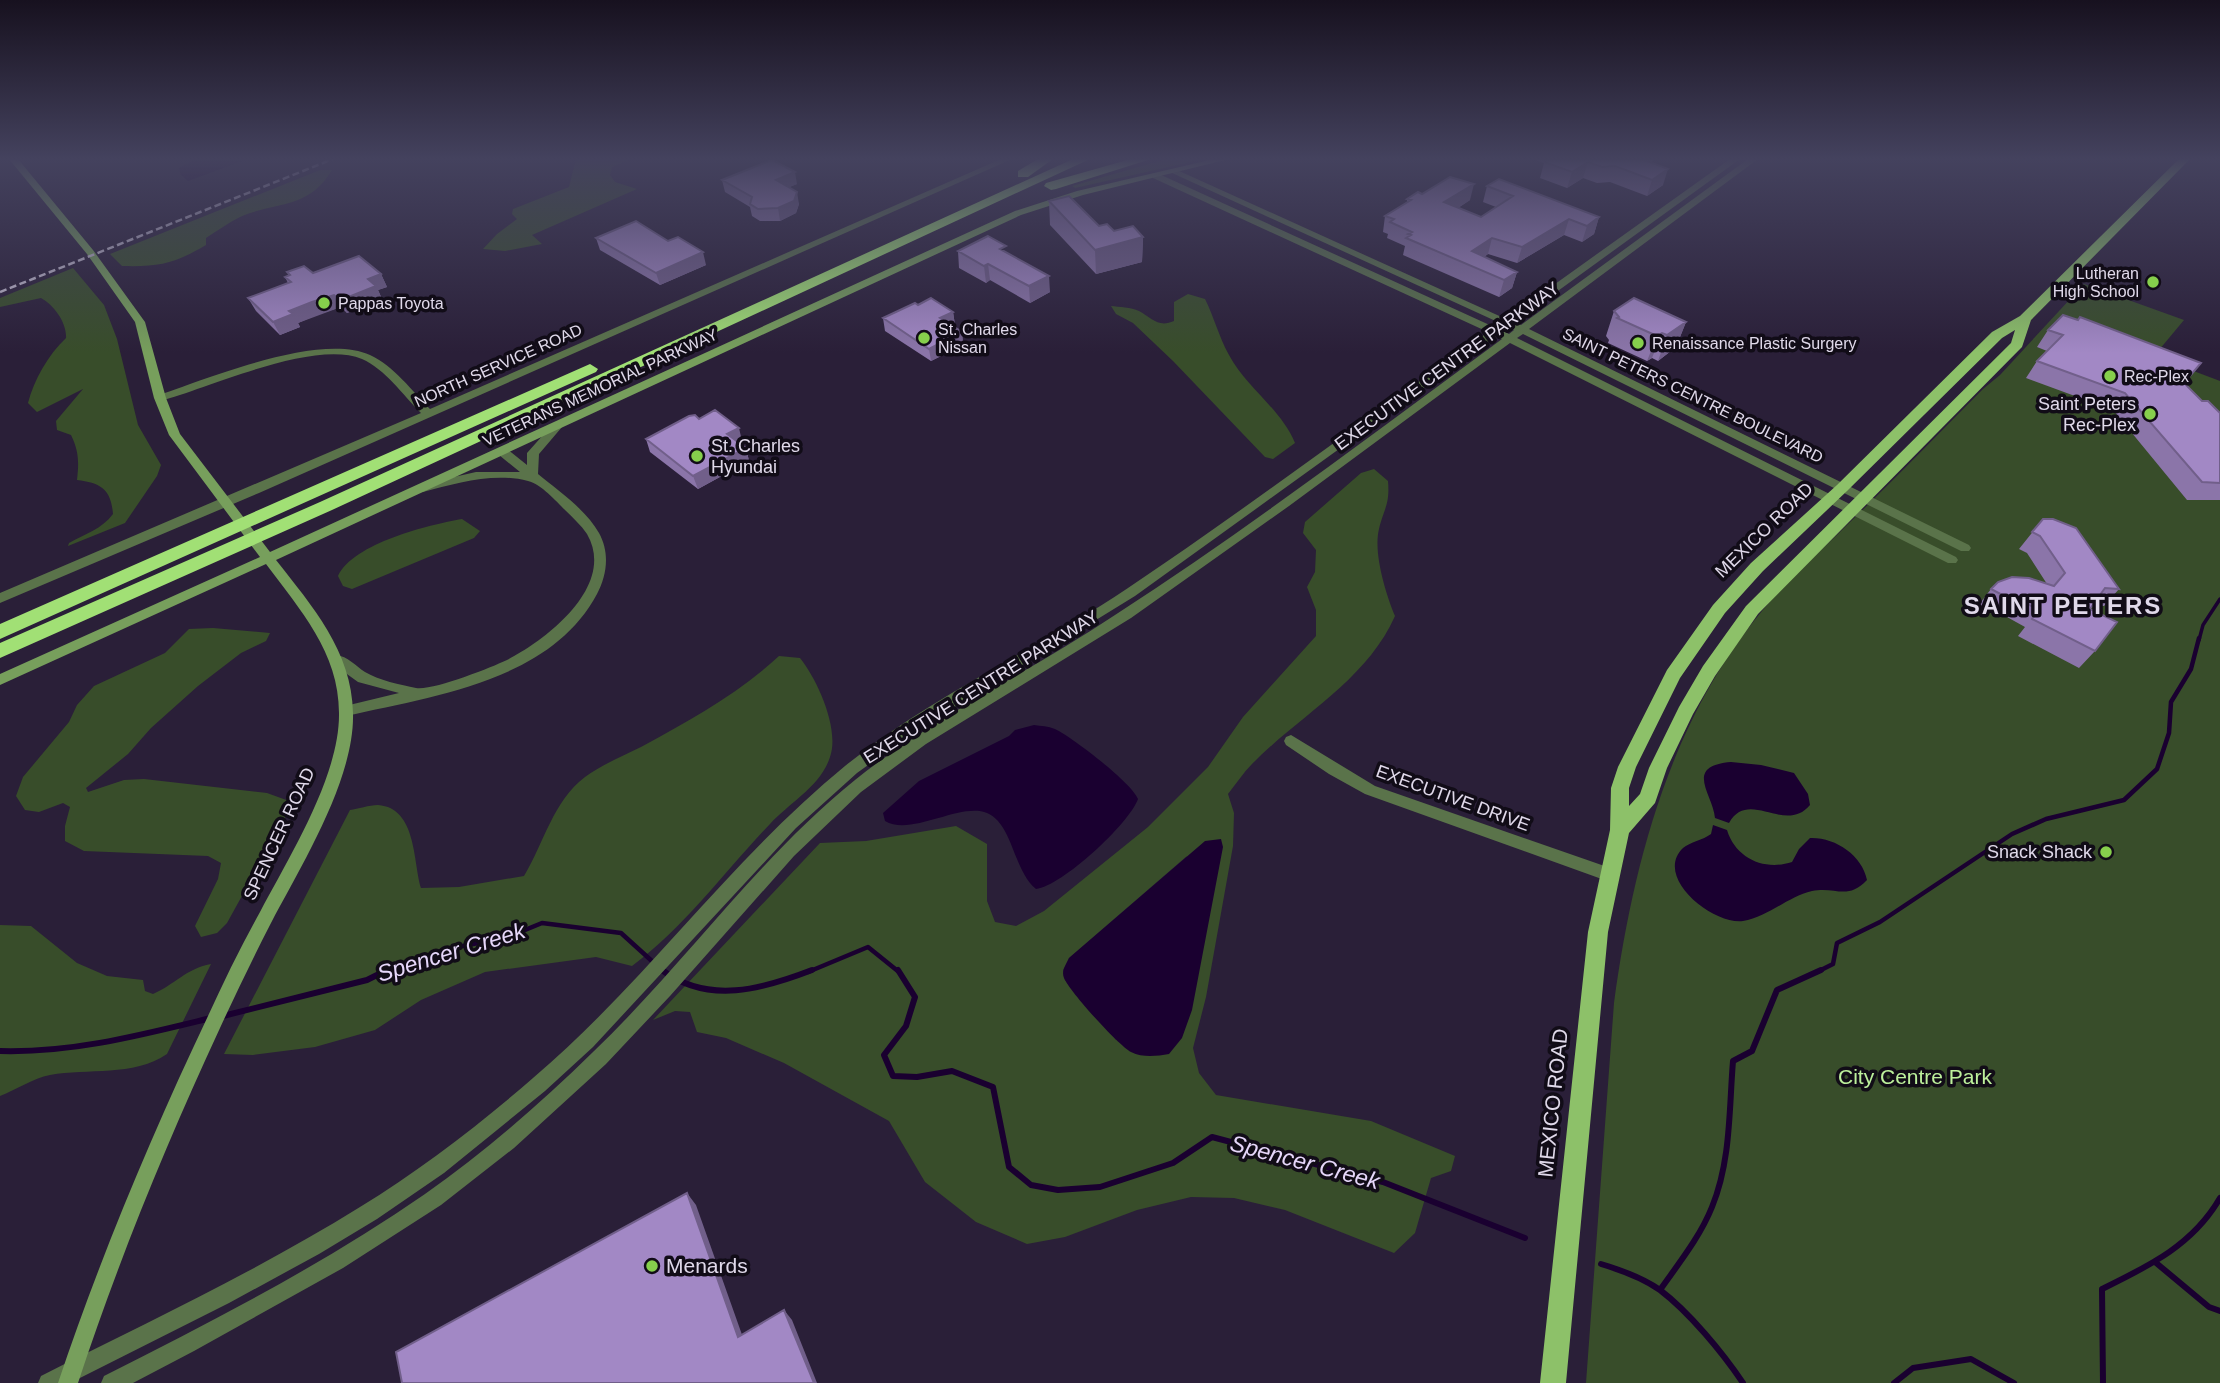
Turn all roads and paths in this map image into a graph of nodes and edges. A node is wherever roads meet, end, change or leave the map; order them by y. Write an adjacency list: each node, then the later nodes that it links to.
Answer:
1 (66, 224): 17 (main road, SPENCER ROAD)
2 (861, 224): 18 (street, NORTH SERVICE ROAD)
3 (913, 224): 28 (highway)
4 (944, 224): 12 (highway)
5 (947, 224): 12 (highway)
6 (995, 224): 19 (main road, VETERANS MEMORIAL PARKWAY)
7 (1260, 224): 15 (street, SAINT PETERS CENTRE BOULEVARD)
8 (1288, 224): 14 (street, SAINT PETERS CENTRE BOULEVARD)
9 (1645, 224): 14 (street, EXECUTIVE CENTRE PARKWAY)
10 (1665, 224): 16 (street, EXECUTIVE CENTRE PARKWAY)
11 (2120, 224): 13 (main road, MEXICO ROAD)
12 (937, 227): 29 (highway)
13 (2025, 319): 23 (main road, MEXICO ROAD); 24 (main road, MEXICO ROAD)
14 (1506, 322): 15 (street, EXECUTIVE CENTRE PARKWAY); 16 (street, SAINT PETERS CENTRE BOULEVARD)
15 (1494, 331): 16 (street, SAINT PETERS CENTRE BOULEVARD); 37 (street, EXECUTIVE CENTRE PARKWAY)
16 (1515, 333): 23 (street, SAINT PETERS CENTRE BOULEVARD); 39 (street, EXECUTIVE CENTRE PARKWAY)
17 (160, 398): 18 (street); 30 (main road, SPENCER ROAD)
18 (428, 413): 27 (street, NORTH SERVICE ROAD)
19 (556, 427): 20 (main road, VETERANS MEMORIAL PARKWAY); 21 (street)
20 (503, 452): 21 (street); 22 (main road, VETERANS MEMORIAL PARKWAY)
21 (532, 477): 22 (street); 32 (street)
22 (423, 488): 31 (main road, VETERANS MEMORIAL PARKWAY)
23 (1836, 494): 24 (street, SAINT PETERS CENTRE BOULEVARD); 35 (main road, MEXICO ROAD)
24 (1858, 504): 25 (street, SAINT PETERS CENTRE BOULEVARD); 26 (street, SAINT PETERS CENTRE BOULEVARD); 35 (main road, MEXICO ROAD)
25 (1965, 548)
26 (1952, 560)
27 (0, 598)
28 (0, 632)
29 (0, 651)
30 (338, 660): 32 (street); 33 (main road, SPENCER ROAD)
31 (0, 680)
32 (417, 693): 33 (street)
33 (346, 711): 37 (main road, SPENCER ROAD)
34 (1291, 741): 36 (street, EXECUTIVE DRIVE)
35 (1620, 830): 36 (main road, MEXICO ROAD)
36 (1610, 875): 40 (main road, MEXICO ROAD)
37 (70, 1376): 38 (street, EXECUTIVE CENTRE PARKWAY)
38 (48, 1383)
39 (111, 1383)
40 (1553, 1383)

